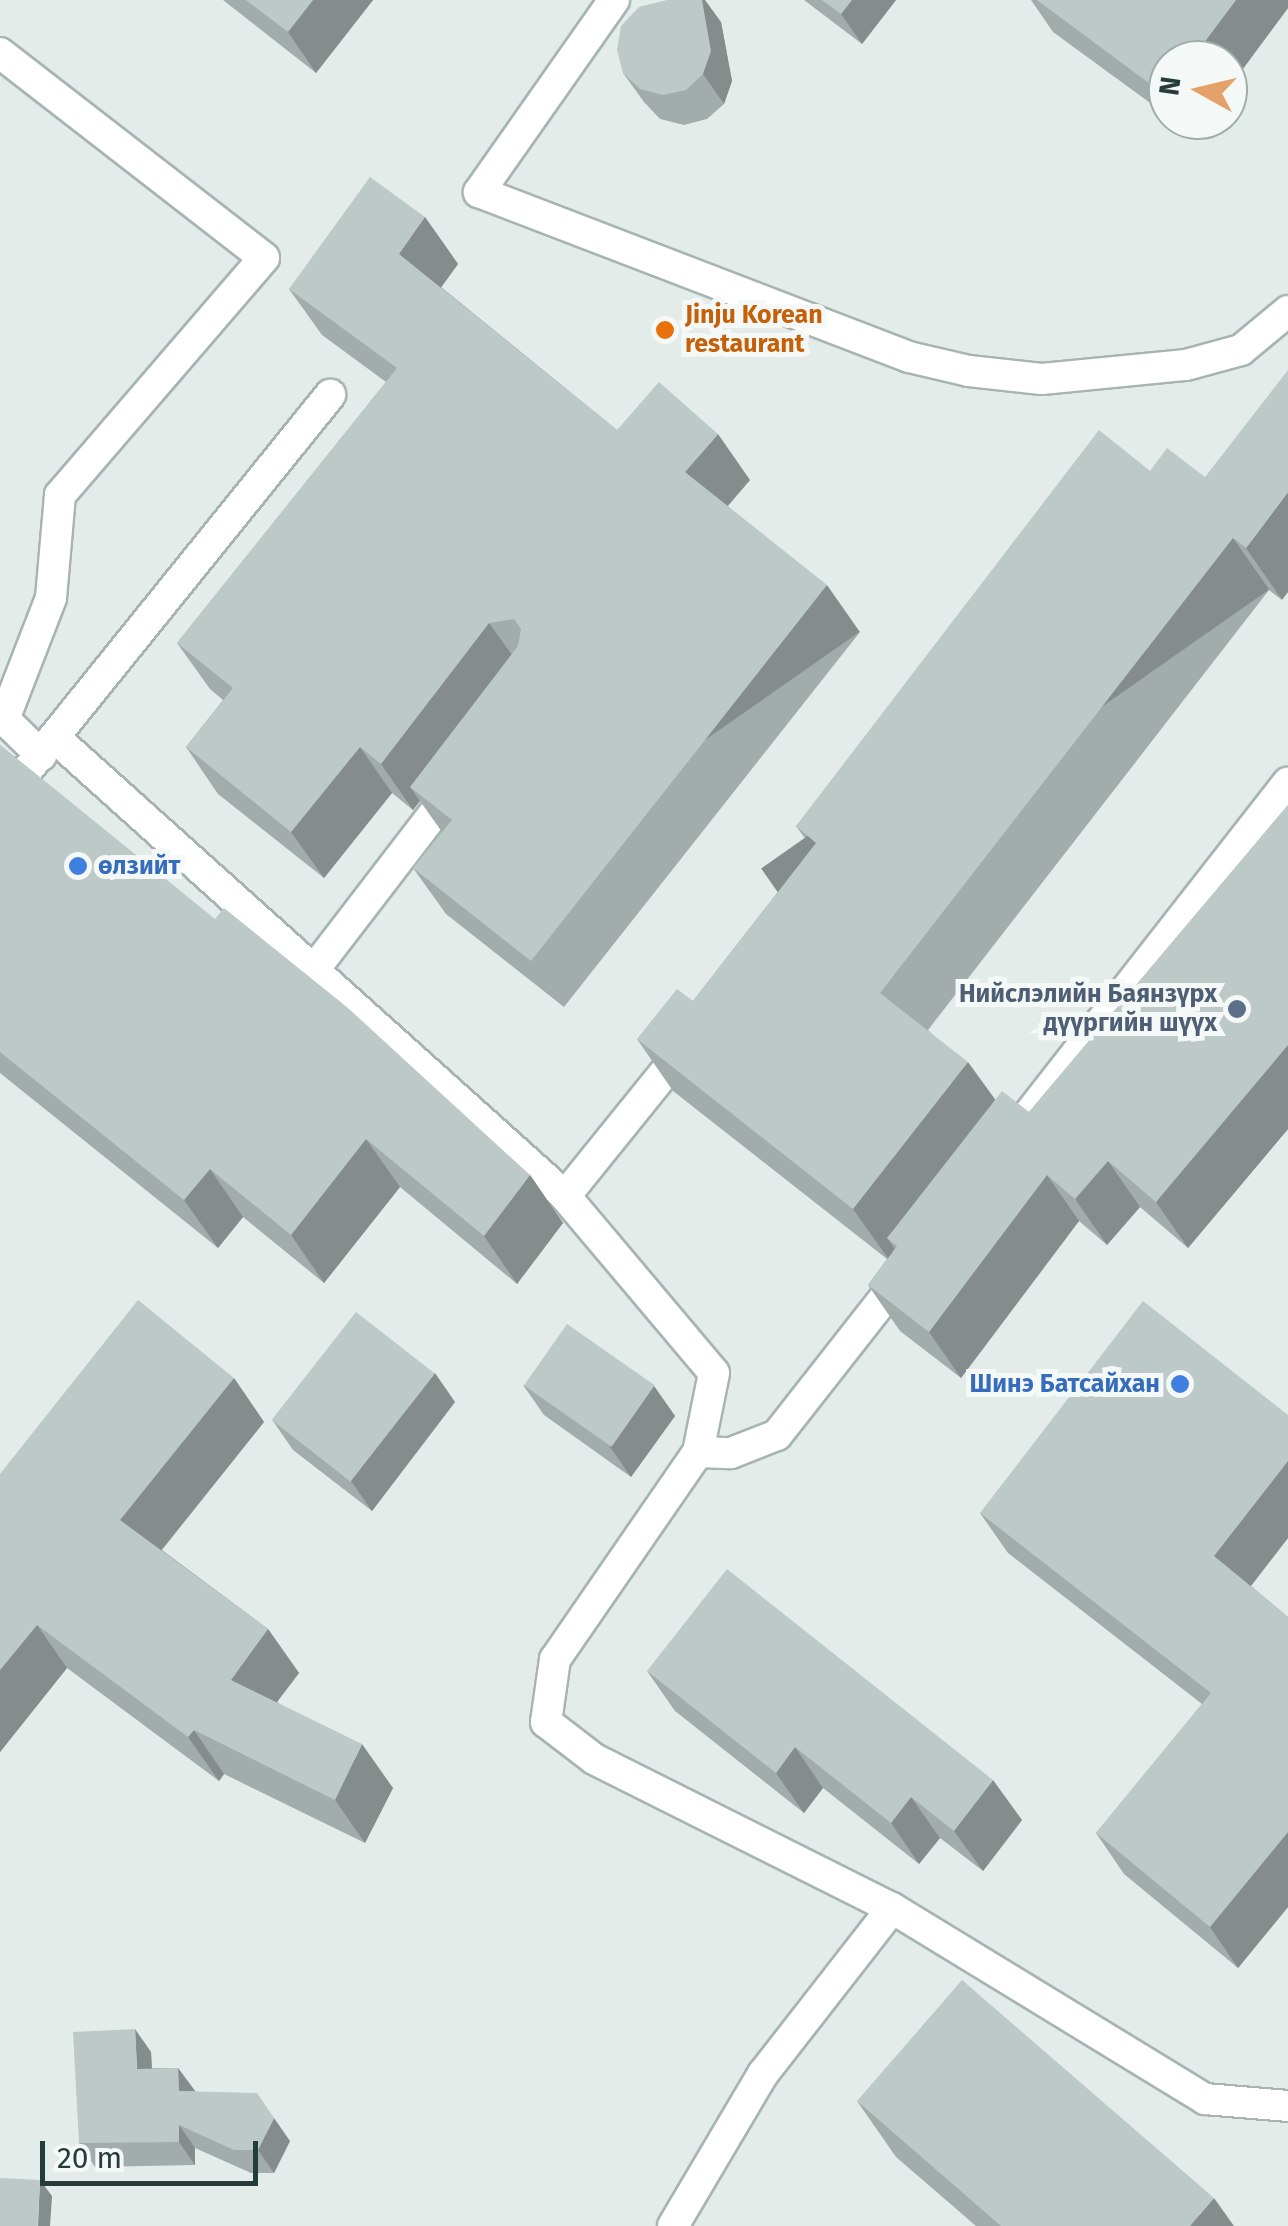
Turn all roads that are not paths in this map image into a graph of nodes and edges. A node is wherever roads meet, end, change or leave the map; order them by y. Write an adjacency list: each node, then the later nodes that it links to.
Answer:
1 (614, 0): 3 (street)
2 (0, 52): 5 (street)
3 (1288, 311)
4 (330, 395): 5 (street)
5 (48, 746): 8 (street); 9 (street)
6 (477, 758): 9 (street)
7 (1288, 782): 11 (street)
8 (0, 804)
9 (313, 971): 12 (street)
10 (701, 1027): 12 (street)
11 (1008, 1140)
12 (565, 1196): 14 (street)
13 (923, 1249): 14 (street)
14 (698, 1452): 15 (street)
15 (892, 1908): 16 (street); 17 (street)
16 (1288, 2106)
17 (673, 2226)

